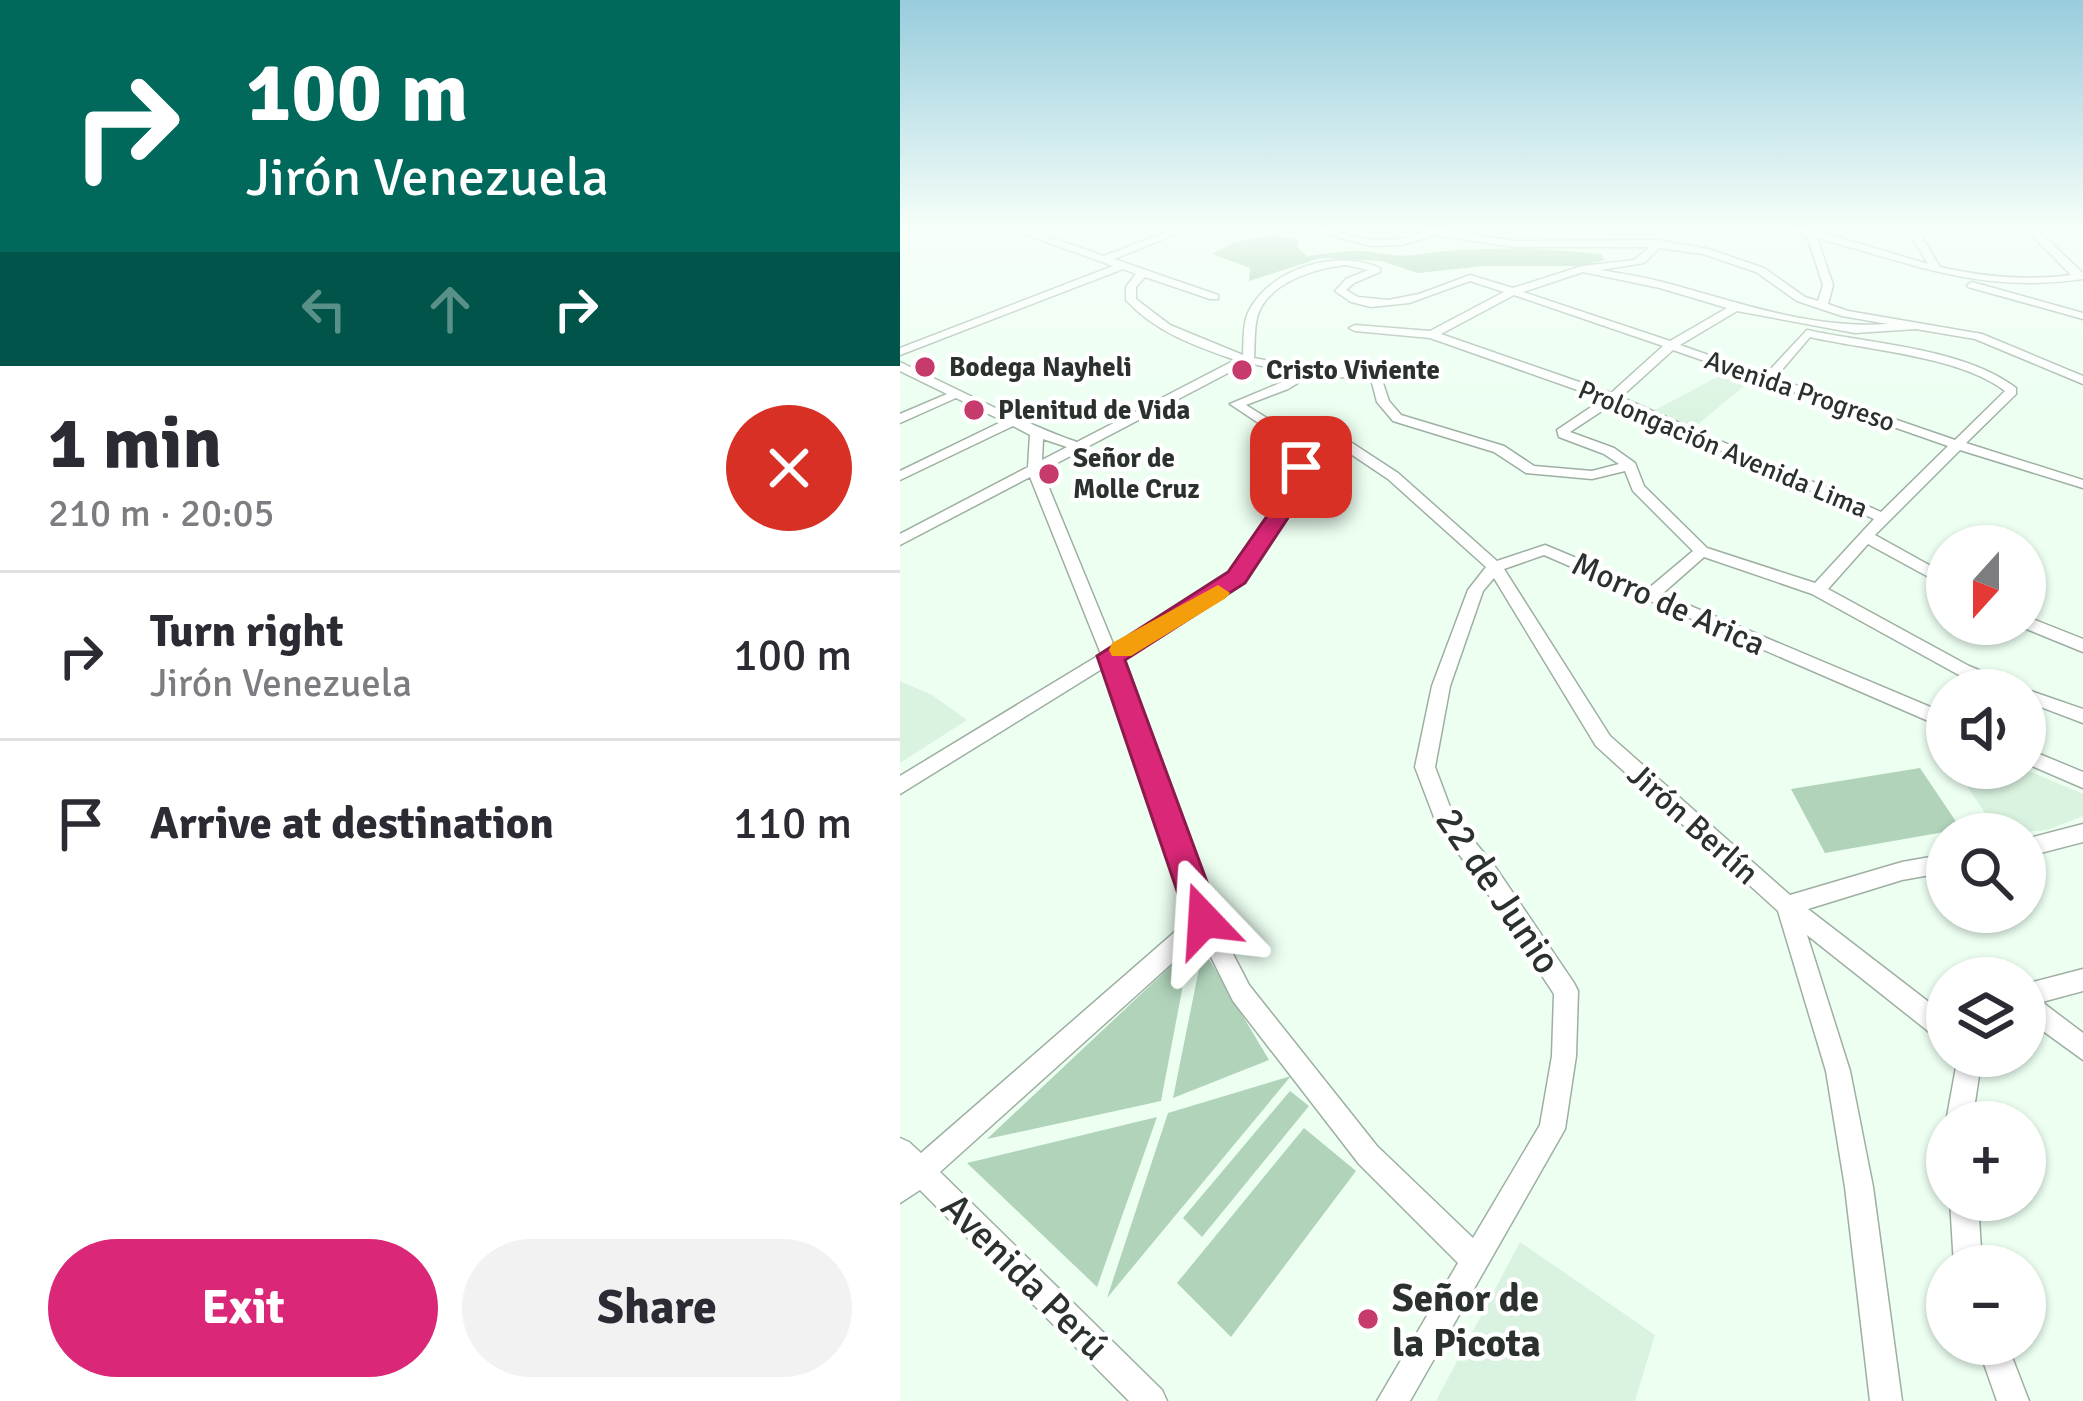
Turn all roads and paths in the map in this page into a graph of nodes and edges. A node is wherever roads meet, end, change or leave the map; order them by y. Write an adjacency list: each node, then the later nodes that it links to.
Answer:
1 (1055, 292): 22 (street)
2 (1131, 292): 23 (street)
3 (1201, 292): 13 (street)
4 (1270, 292): 23 (street, Avenida Progreso)
5 (1343, 292): 6 (street, Avenida Progreso)
6 (1434, 292)
7 (1519, 292): 20 (street)
8 (1520, 292): 21 (street, Avenida Progreso)
9 (1685, 292): 15 (street)
10 (1788, 292): 14 (street)
11 (1826, 292): 14 (street)
12 (1990, 292): 16 (street)
13 (1214, 297)
14 (1822, 306): 17 (street)
15 (1736, 307): 17 (street); 19 (street); 21 (street)
16 (2083, 316)
17 (1924, 325): 27 (street)
18 (1355, 328): 20 (street, Prolongación Avenida Lima)
19 (1807, 333): 26 (street); 34 (street)
20 (1432, 335): 29 (street, Prolongación Avenida Lima)
21 (1670, 346): 26 (street, Avenida Progreso); 29 (street)
22 (900, 352)
23 (1249, 357): 25 (street); 35 (street)
24 (900, 366): 28 (street)
25 (1308, 370): 33 (street); 36 (street)
26 (1769, 378): 34 (street, Avenida Progreso)
27 (2083, 380)
28 (958, 393): 30 (street); 31 (street)
29 (1613, 398): 36 (street); 40 (street, Prolongación Avenida Lima)
30 (900, 419)
31 (1016, 420): 32 (street); 38 (street)
32 (1037, 433): 35 (street); 37 (street)
33 (1297, 442): 44 (street); 50 (street)
34 (1954, 447): 39 (street, Avenida Progreso); 40 (street)
35 (1083, 448): 37 (street)
36 (1630, 466): 43 (street)
37 (1035, 472): 42 (street); 50 (street)
38 (900, 476)
39 (2083, 484)
40 (1883, 518): 41 (street)
41 (1867, 538): 45 (street, Prolongación Avenida Lima); 46 (street)
42 (900, 540)
43 (1702, 551): 46 (street); 47 (street)
44 (1495, 567): 47 (street, Morro de Arica); 61 (street, Jirón Berlín); 69 (street, 22 de Junio)
45 (1926, 570)
46 (1818, 590): 51 (street)
47 (1653, 593): 53 (street, Morro de Arica)
48 (2046, 631): 49 (street)
49 (2083, 646)
50 (1110, 656): 57 (street); 62 (street)
51 (1961, 669)
52 (2046, 702): 54 (street)
53 (1926, 713)
54 (2083, 716)
55 (2046, 764): 56 (street)
56 (2083, 779)
57 (900, 786)
58 (2083, 833): 59 (street)
59 (2046, 843)
60 (1926, 868): 61 (street)
61 (1787, 906): 65 (street, Jirón Berlín); 73 (street)
62 (1204, 920): 68 (street); 69 (street)
63 (2083, 980): 64 (street)
64 (2046, 992)
65 (1926, 1015)
66 (2046, 1017): 67 (street)
67 (2083, 1048)
68 (907, 1171): 71 (street, Avenida Perú)
69 (1473, 1258): 72 (street, 22 de Junio)
70 (2000, 1365): 74 (street)
71 (1151, 1401)
72 (1393, 1401)
73 (1886, 1401)
74 (2013, 1401)

